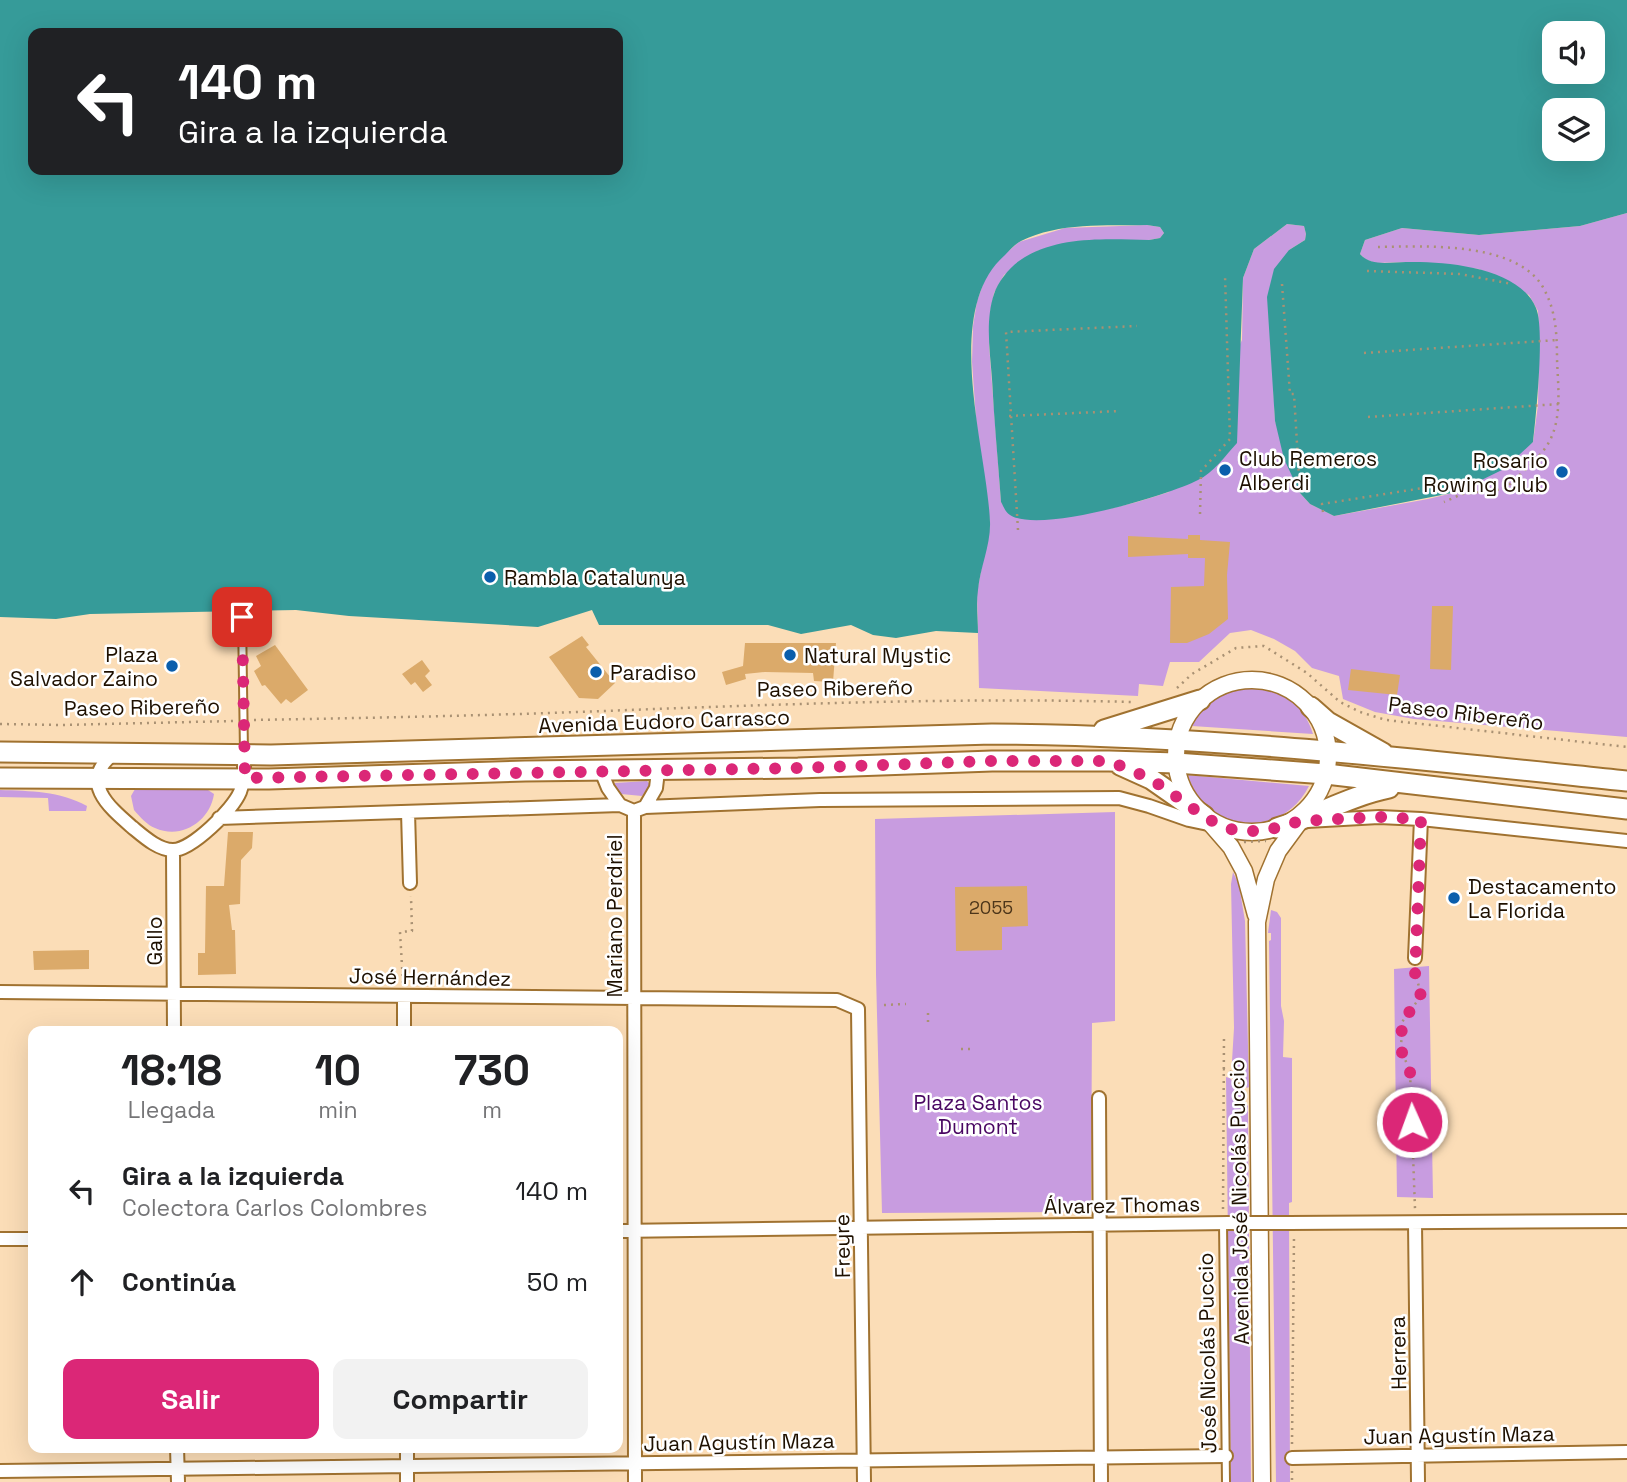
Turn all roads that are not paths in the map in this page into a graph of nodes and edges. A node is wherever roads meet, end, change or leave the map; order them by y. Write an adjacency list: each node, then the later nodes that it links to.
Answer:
1 (242, 617): 9 (lane)
2 (1200, 700): 3 (street); 4 (main road); 5 (street)
3 (1311, 707): 6 (street); 10 (main road)
4 (1089, 734): 5 (main road, Avenida Eudoro Carrasco); 9 (main road, Avenida Eudoro Carrasco)
5 (1178, 739): 6 (main road, Avenida Eudoro Carrasco); 12 (street)
6 (1328, 750): 10 (main road, Avenida Eudoro Carrasco); 15 (street)
7 (0, 752): 8 (main road, Avenida Eudoro Carrasco)
8 (113, 754): 9 (main road, Avenida Eudoro Carrasco); 17 (street)
9 (244, 755): 18 (street)
10 (1391, 757): 19 (main road, Avenida Eudoro Carrasco)
11 (1109, 761): 12 (main road); 14 (main road); 28 (main road)
12 (1176, 763): 15 (main road); 28 (street, Avenida José Nicolás Puccio)
13 (601, 771): 14 (main road); 18 (main road); 21 (street, Mariano Perdriel)
14 (658, 771): 22 (street, Mariano Perdriel)
15 (1326, 774): 20 (main road); 25 (street, Avenida José Nicolás Puccio)
16 (0, 778): 17 (main road)
17 (98, 778): 18 (main road); 32 (street)
18 (245, 778): 26 (street)
19 (1627, 781)
20 (1408, 784): 23 (main road); 25 (main road)
21 (620, 805): 22 (street); 24 (street)
22 (639, 809): 28 (street); 39 (street, Mariano Perdriel)
23 (1627, 809)
24 (408, 812): 26 (street); 33 (street)
25 (1305, 813): 27 (street); 29 (main road); 34 (street, Avenida José Nicolás Puccio)
26 (219, 818): 32 (street)
27 (1421, 819): 30 (street); 35 (street)
28 (1208, 822): 29 (street); 31 (street, Avenida José Nicolás Puccio); 31 (street)
29 (1277, 835)
30 (1627, 841)
31 (1235, 844): 34 (street, Avenida José Nicolás Puccio)
32 (173, 850): 37 (street, Gallo)
33 (410, 883)
34 (1257, 922): 70 (street, Avenida José Nicolás Puccio)
35 (1415, 958)
36 (0, 992): 37 (street, José Hernández)
37 (174, 994): 38 (street, José Hernández); 41 (street, Gallo)
38 (404, 996): 39 (street, José Hernández); 42 (street)
39 (634, 998): 40 (street, José Hernández); 49 (street, Mariano Perdriel)
40 (858, 1009): 48 (street, Freyre)
41 (174, 1026)
42 (404, 1026)
43 (1099, 1098): 47 (street)
44 (1627, 1221): 46 (street, Álvarez Thomas)
45 (1226, 1223): 46 (street, Álvarez Thomas, bridge); 47 (street, Álvarez Thomas); 57 (lane, José Nicolás Puccio)
46 (1415, 1223): 56 (street, Herrera)
47 (1100, 1224): 48 (street, Álvarez Thomas); 58 (street)
48 (861, 1227): 49 (street, Álvarez Thomas); 60 (street, Freyre)
49 (635, 1230): 50 (street, Álvarez Thomas); 61 (street, Mariano Perdriel)
50 (623, 1231)
51 (0, 1239): 52 (street)
52 (28, 1239)
53 (1627, 1452): 56 (street, Juan Agustín Maza)
54 (177, 1453): 64 (street)
55 (407, 1453): 62 (street)
56 (1418, 1454): 59 (street, Juan Agustín Maza); 71 (street, Herrera)
57 (1226, 1456): 58 (street, Juan Agustín Maza); 69 (lane, José Nicolás Puccio)
58 (1101, 1457): 60 (street, Juan Agustín Maza); 68 (street)
59 (1292, 1458)
60 (863, 1460): 61 (street, Juan Agustín Maza); 67 (street, Freyre)
61 (635, 1463): 62 (street, Juan Agustín Maza); 66 (street, Mariano Perdriel)
62 (407, 1466): 64 (street, Juan Agustín Maza); 65 (street)
63 (0, 1471): 64 (street, Juan Agustín Maza)
64 (178, 1475)
65 (407, 1482)
66 (635, 1482)
67 (864, 1482)
68 (1101, 1482)
69 (1226, 1482)
70 (1262, 1482)
71 (1418, 1482)

